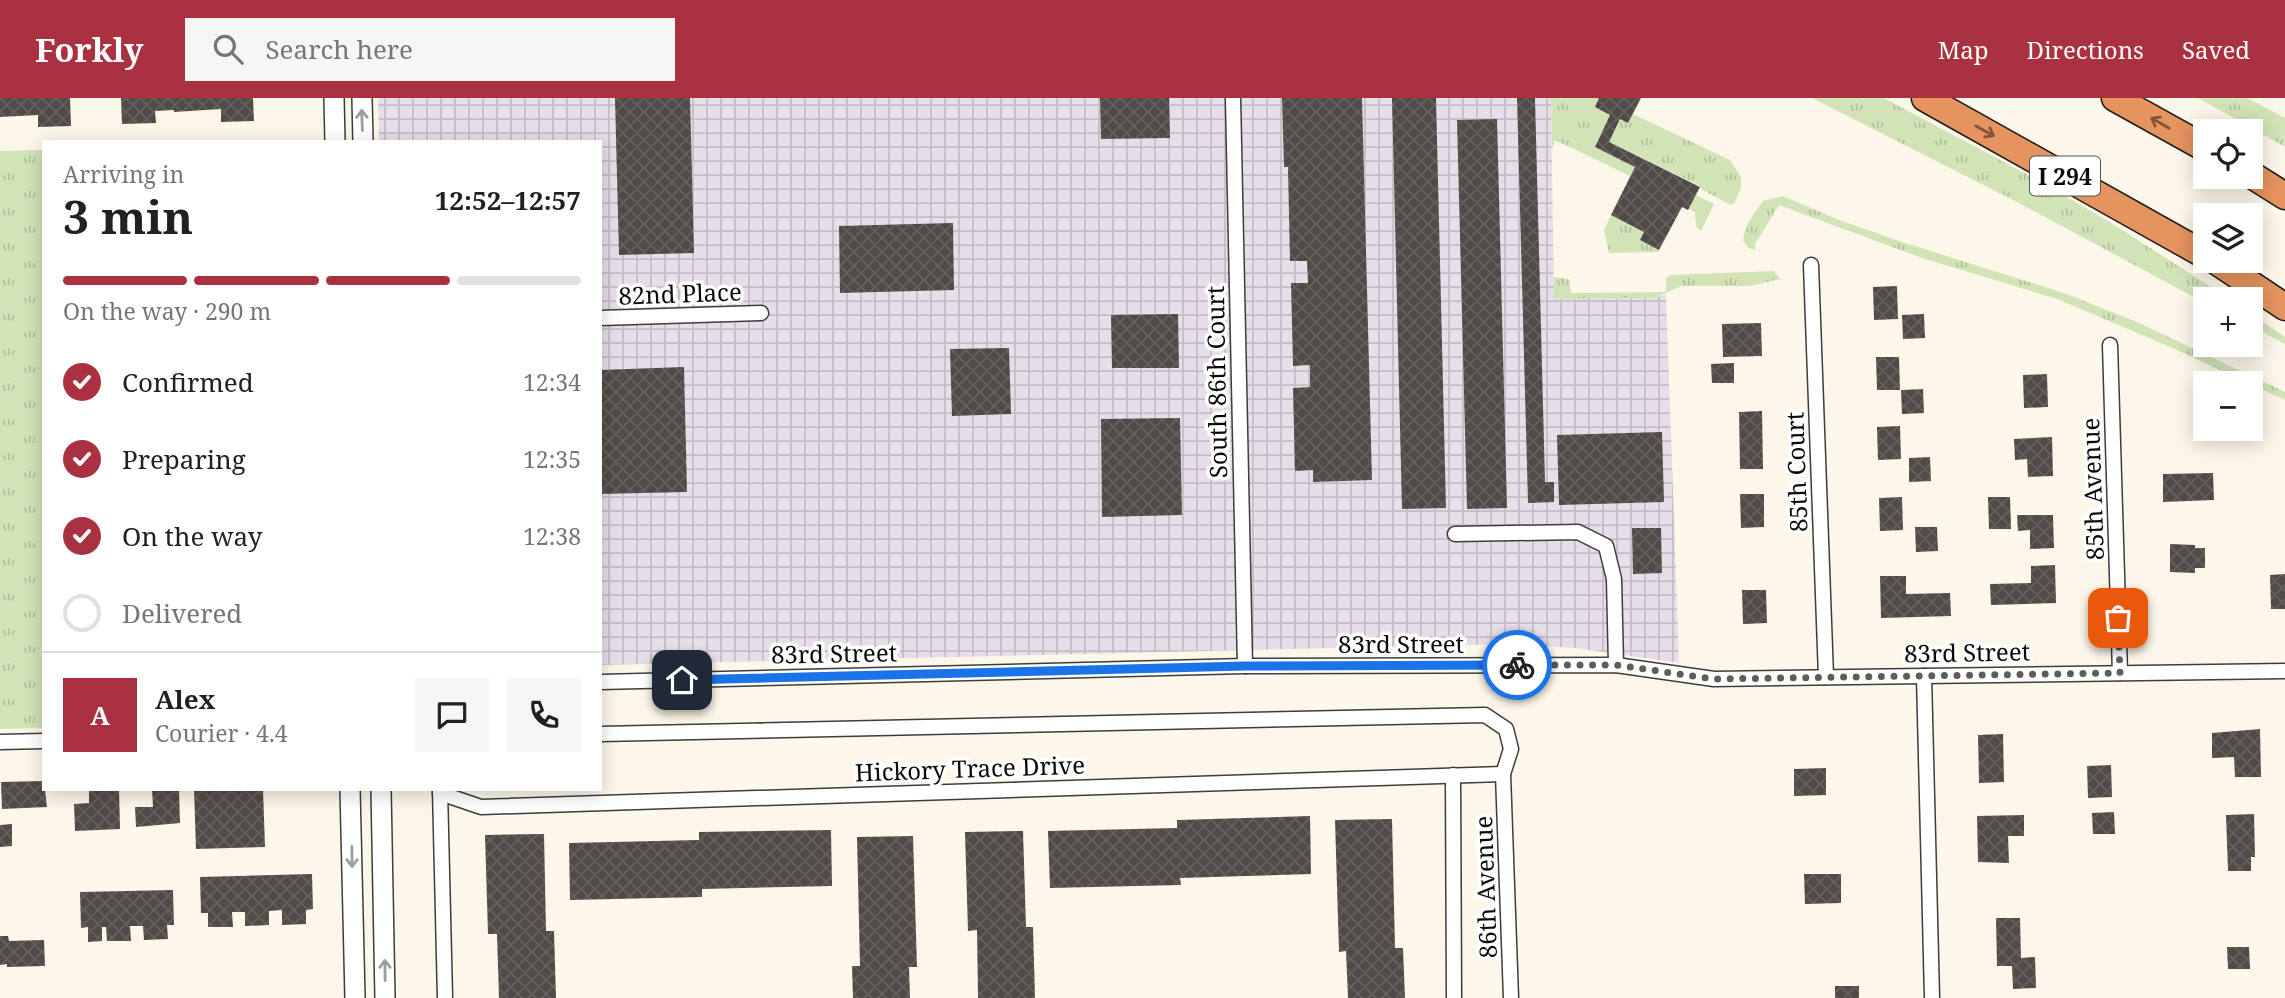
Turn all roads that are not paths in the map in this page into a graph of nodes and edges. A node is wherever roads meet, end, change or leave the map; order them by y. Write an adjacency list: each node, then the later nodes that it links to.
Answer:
1 (334, 98): 6 (street)
2 (362, 98): 7 (street, one-way to 2)
3 (1233, 98): 20 (street, South 86th Court)
4 (1925, 98): 11 (highway, I 294, one-way to 11)
5 (2115, 98): 8 (highway, one-way to 5)
6 (335, 140)
7 (363, 140)
8 (2193, 141)
9 (2263, 182): 10 (highway)
10 (2285, 196)
11 (2193, 248)
12 (1811, 265): 24 (street, 85th Court)
13 (2234, 273): 14 (highway)
14 (2285, 307)
15 (761, 313): 16 (street, 82nd Place)
16 (602, 318)
17 (2110, 345): 22 (street, 85th Avenue)
18 (1455, 534): 19 (street)
19 (1616, 665): 20 (street, 83rd Street); 24 (street, 83rd Street)
20 (1245, 666): 25 (street, 83rd Street)
21 (2285, 671): 22 (street, 83rd Street)
22 (2120, 673): 23 (street, 83rd Street)
23 (1924, 676): 24 (street, 83rd Street); 39 (street)
24 (1826, 677)
25 (602, 682)
26 (602, 734): 29 (street, 86th Avenue)
27 (42, 741): 28 (street)
28 (0, 742)
29 (1503, 774): 30 (street, Hickory Trace Drive); 38 (street, 86th Avenue)
30 (1453, 775): 33 (street, Hickory Trace Drive); 37 (street)
31 (350, 791): 34 (street, one-way to 34)
32 (381, 791): 35 (street, one-way to 32)
33 (440, 791): 36 (street)
34 (355, 998)
35 (386, 998)
36 (445, 998)
37 (1454, 998)
38 (1511, 998)
39 (1933, 998)

